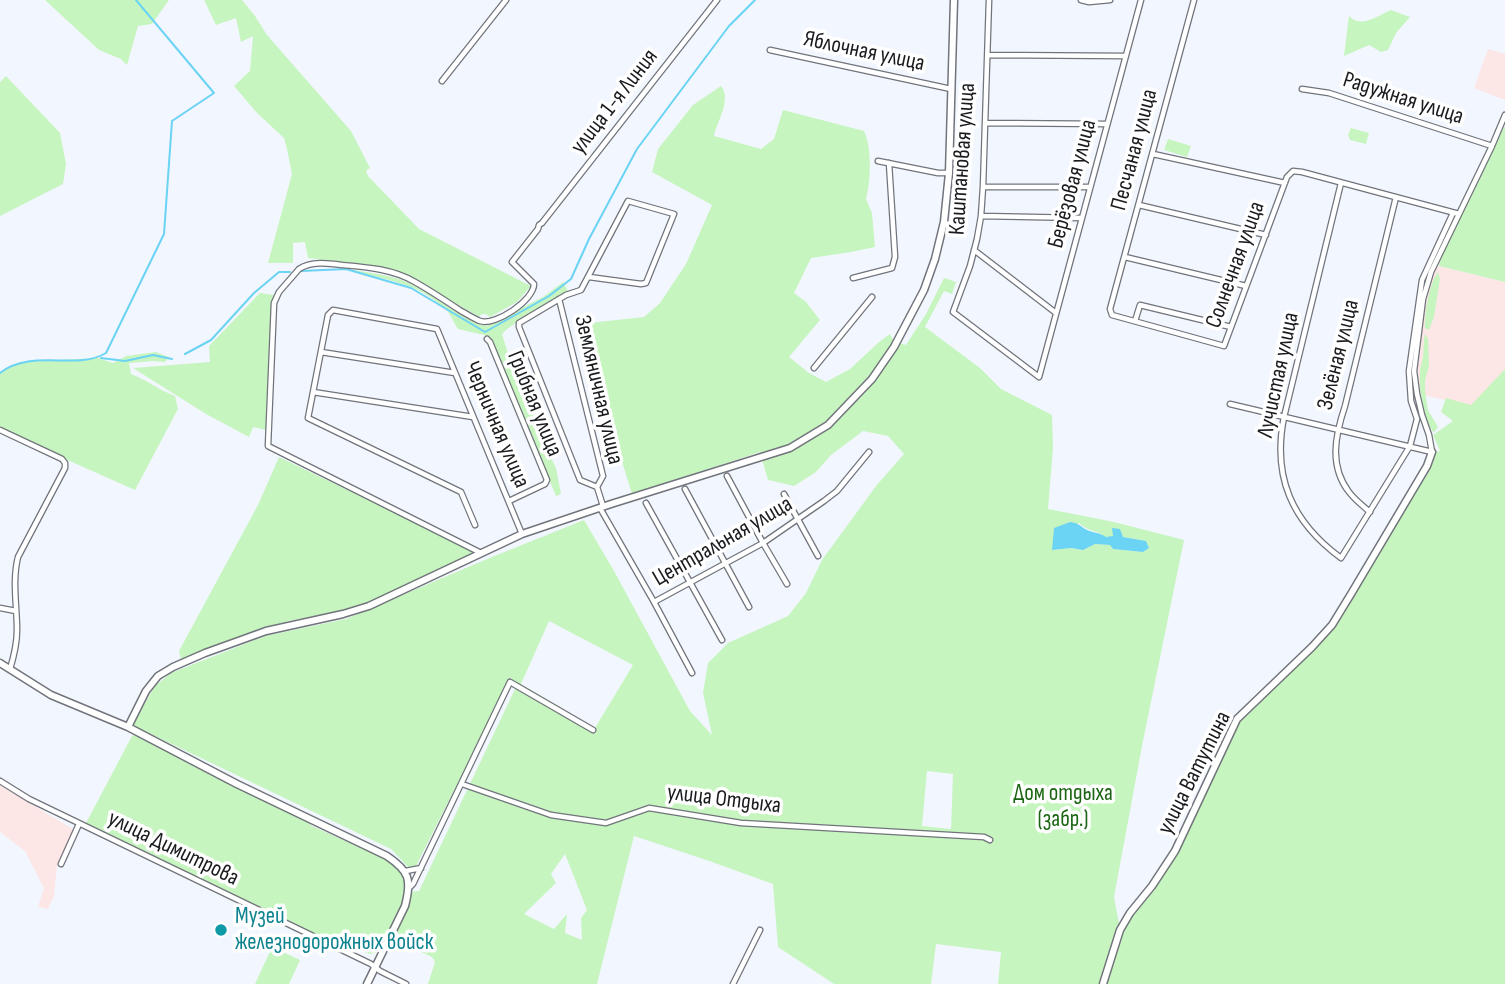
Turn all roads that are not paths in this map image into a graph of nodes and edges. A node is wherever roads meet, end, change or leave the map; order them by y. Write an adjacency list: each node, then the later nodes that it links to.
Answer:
1 (506, 0): 12 (street)
2 (717, 0): 70 (street, улица 1-я Линия)
3 (954, 0): 13 (street)
4 (989, 0): 10 (street, Каштановая улица)
5 (1081, 0): 6 (street)
6 (1110, 0)
7 (1141, 0): 11 (street, Берёзовая улица)
8 (1194, 0): 19 (street, Песчаная улица)
9 (770, 50): 13 (street, Яблочная улица)
10 (988, 55): 11 (street); 16 (street, Каштановая улица)
11 (1126, 56): 17 (street, Берёзовая улица)
12 (442, 81)
13 (951, 89): 22 (street)
14 (1302, 89): 18 (street, Радужная улица)
15 (1505, 115): 18 (street)
16 (985, 123): 17 (street); 25 (street, Каштановая улица)
17 (1107, 124): 26 (street, Берёзовая улица)
18 (1492, 146): 29 (street)
19 (1153, 154): 23 (street); 28 (street, Песчаная улица)
20 (878, 161): 21 (street)
21 (889, 163): 22 (street); 36 (street)
22 (949, 173): 64 (street)
23 (1285, 183): 24 (street, Солнечная улица); 32 (street, Солнечная улица)
24 (1341, 183): 27 (street); 52 (street, Лучистая улица)
25 (983, 187): 26 (street); 30 (street, Каштановая улица)
26 (1090, 187): 31 (street, Берёзовая улица)
27 (1396, 197): 29 (street); 54 (street, Зелёная улица)
28 (1139, 205): 32 (street); 34 (street, Песчаная улица)
29 (1456, 213): 55 (street); 57 (street)
30 (981, 216): 31 (street); 33 (street, Каштановая улица)
31 (1082, 218): 41 (street, Берёзовая улица)
32 (1266, 235): 37 (street, Солнечная улица)
33 (974, 250): 41 (street); 48 (street, Каштановая улица)
34 (1125, 257): 37 (street); 40 (street, Песчаная улица)
35 (589, 277): 35 (street); 39 (street)
36 (853, 278)
37 (1247, 286): 43 (street, Солнечная улица)
38 (872, 297): 46 (street)
39 (559, 299): 59 (street, Земляничная улица); 59 (street)
40 (1110, 309): 42 (street, Солнечная улица)
41 (1056, 313): 48 (street, Берёзовая улица)
42 (1135, 322): 43 (street, Солнечная улица); 43 (street)
43 (1231, 327)
44 (487, 340): 62 (street, Грибная улица)
45 (321, 352): 47 (street); 47 (street, Черничная улица); 49 (street)
46 (814, 368)
47 (456, 373): 51 (street, Черничная улица)
48 (1039, 377)
49 (313, 392): 51 (street); 67 (street)
50 (1230, 404): 52 (street)
51 (474, 417): 62 (street, Черничная улица)
52 (1284, 417): 54 (street); 65 (street, Лучистая улица)
53 (0, 430): 78 (street)
54 (1337, 430): 55 (street); 65 (street, Зелёная улица)
55 (1410, 446): 57 (street); 65 (street)
56 (869, 452): 66 (street, Центральная улица)
57 (1432, 452): 98 (street, улица Ватутина)
58 (727, 476): 69 (street)
59 (597, 487): 64 (street)
60 (685, 489): 72 (street)
61 (784, 494): 66 (street)
62 (509, 501): 68 (street, Черничная улица)
63 (646, 503): 73 (street)
64 (601, 507): 68 (street); 75 (street)
65 (1370, 512)
66 (797, 519): 69 (street, Центральная улица); 71 (street)
67 (475, 525)
68 (522, 534): 70 (street)
69 (763, 544): 72 (street, Центральная улица); 74 (street)
70 (481, 553): 83 (street)
71 (818, 556)
72 (726, 563): 73 (street, Центральная улица); 76 (street)
73 (690, 582): 75 (street, Центральная улица); 79 (street)
74 (787, 584)
75 (654, 603): 82 (street)
76 (749, 607)
77 (0, 608): 78 (street)
78 (16, 611): 81 (street)
79 (722, 640)
80 (0, 663): 81 (street)
81 (9, 670): 83 (street)
82 (692, 673)
83 (128, 727): 91 (street)
84 (593, 730): 86 (street)
85 (0, 781): 87 (street, улица Димитрова)
86 (462, 784): 88 (street, улица Отдыха); 90 (street)
87 (79, 824): 89 (street); 94 (street, улица Димитрова)
88 (990, 840)
89 (61, 864)
90 (421, 867): 91 (street); 92 (street)
91 (405, 871): 92 (street)
92 (408, 889): 94 (street)
93 (760, 930): 97 (street)
94 (376, 966): 95 (street); 96 (street, улица Димитрова)
95 (367, 984)
96 (406, 984)
97 (733, 984)
98 (1103, 984)

